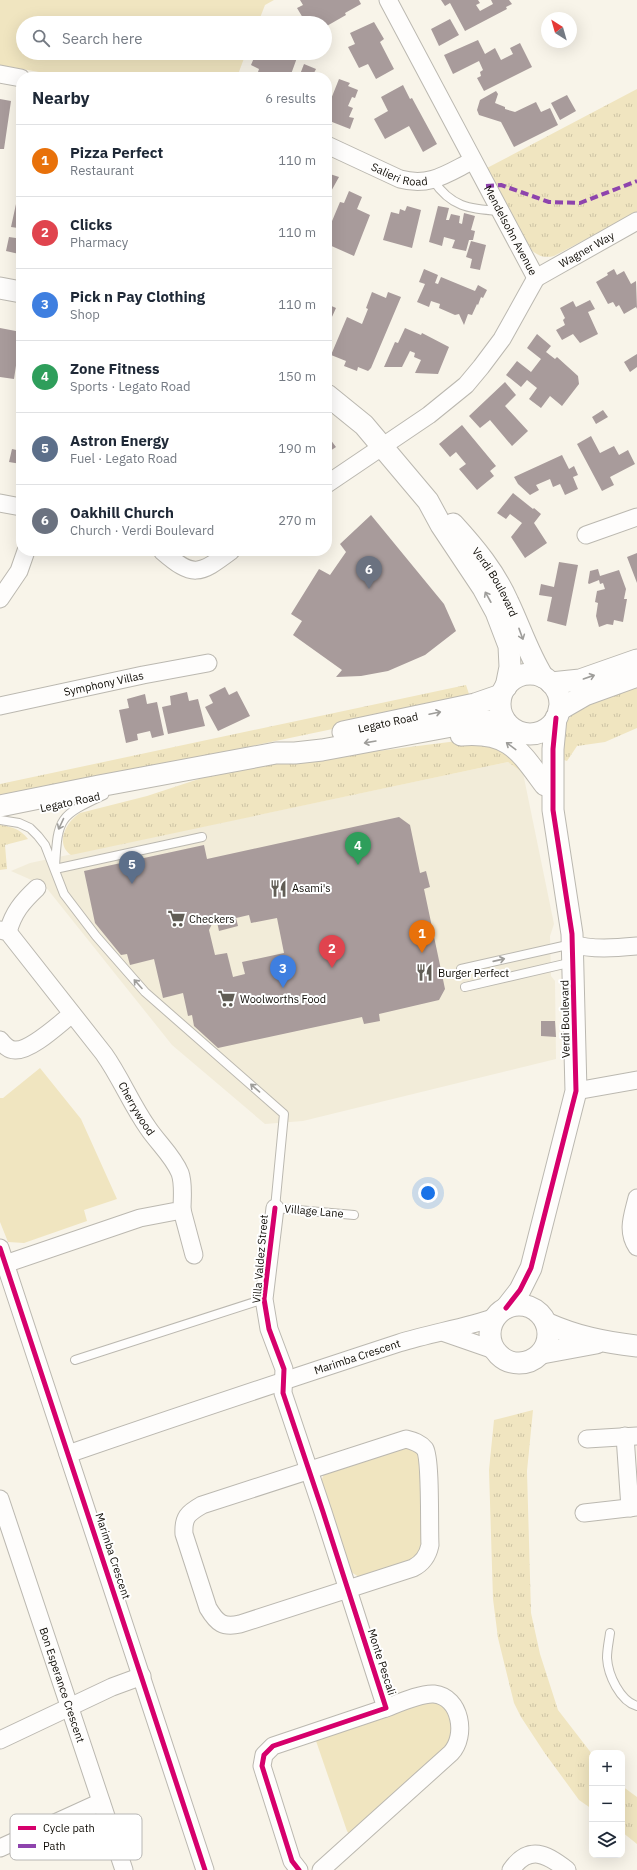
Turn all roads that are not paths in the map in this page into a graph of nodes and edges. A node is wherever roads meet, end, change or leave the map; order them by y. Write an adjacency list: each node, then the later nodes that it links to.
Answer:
1 (388, 0): 5 (street, Mendelsohn Avenue)
2 (0, 74): 3 (street)
3 (16, 77)
4 (332, 147): 6 (street, Salieri Road)
5 (472, 161): 6 (street, Salieri Road); 7 (street, Mendelsohn Avenue)
6 (433, 180): 7 (lane)
7 (499, 211): 9 (street, Mendelsohn Avenue)
8 (636, 224): 9 (street, Wagner Way)
9 (536, 278): 13 (street, Mendelsohn Avenue)
10 (0, 288): 11 (street)
11 (16, 291)
12 (332, 399): 13 (street, Verdi Boulevard)
13 (383, 446): 14 (street, Mendelsohn Avenue); 15 (street, Verdi Boulevard)
14 (332, 481)
15 (428, 500): 27 (street, Verdi Boulevard, one-way to 27); 28 (street, Verdi Boulevard, one-way to 15)
16 (0, 503): 17 (street)
17 (16, 506)
18 (637, 516): 19 (street)
19 (586, 535)
20 (24, 556): 23 (street)
21 (168, 556): 22 (street)
22 (223, 556)
23 (0, 599)
24 (637, 660): 27 (street, one-way to 24)
25 (208, 663): 29 (street, Symphony Villas)
26 (637, 676): 30 (street)
27 (547, 680): 28 (street); 30 (street)
28 (504, 691): 31 (street); 34 (street, Legato Road, one-way to 28)
29 (0, 706)
30 (557, 714): 32 (street); 39 (street, Verdi Boulevard)
31 (505, 721): 32 (street); 33 (street, Legato Road)
32 (523, 733): 36 (street, Verdi Boulevard)
33 (393, 738): 34 (street, Legato Road, one-way to 34); 36 (street, one-way to 33)
34 (276, 753): 35 (street, Legato Road)
35 (160, 775): 37 (street, Legato Road); 38 (street, Legato Road)
36 (545, 785): 39 (street, Verdi Boulevard)
37 (104, 794): 40 (street, Legato Road); 43 (lane, one-way to 43)
38 (0, 806)
39 (553, 810): 47 (street, Verdi Boulevard)
40 (0, 817)
41 (0, 820): 43 (lane)
42 (202, 837): 43 (lane)
43 (54, 869): 55 (lane, Villa Valdez Street, one-way to 43)
44 (37, 888): 45 (street, Cherrywood)
45 (4, 931): 50 (street, Cherrywood)
46 (637, 946): 47 (street)
47 (577, 951): 48 (lane, one-way to 47); 49 (lane); 53 (street, Verdi Boulevard)
48 (461, 969)
49 (465, 987)
50 (72, 1014): 51 (street); 56 (street, Cherrywood)
51 (0, 1040)
52 (637, 1080): 53 (street)
53 (576, 1091): 61 (street, Verdi Boulevard)
54 (637, 1198): 58 (street)
55 (275, 1208): 57 (lane, Village Lane); 62 (street, Villa Valdez Street)
56 (182, 1210): 59 (street, Cherrywood); 60 (street)
57 (354, 1214)
58 (637, 1247)
59 (194, 1255)
60 (3, 1256): 74 (street, Marimba Crescent)
61 (532, 1268): 63 (street, Verdi Boulevard); 64 (street, Verdi Boulevard)
62 (264, 1299): 70 (lane); 71 (street, Villa Valdez Street)
63 (501, 1313): 64 (street); 65 (street, Marimba Crescent); 68 (street)
64 (543, 1318): 66 (street); 69 (street)
65 (443, 1332): 68 (street); 71 (street, Marimba Crescent)
66 (600, 1342): 67 (street); 69 (street)
67 (637, 1346)
68 (494, 1350): 69 (street)
69 (542, 1353)
70 (75, 1360)
71 (282, 1381): 74 (street, Marimba Crescent); 75 (street, Monte Pescali)
72 (631, 1436): 73 (street); 77 (street)
73 (587, 1439)
74 (68, 1454): 82 (street, Marimba Crescent)
75 (309, 1471): 80 (street, Monte Pescali); 80 (street); 80 (street)
76 (0, 1499): 79 (street, Bon Esperance Crescent)
77 (634, 1508): 78 (street)
78 (584, 1513)
79 (3, 1519): 84 (street, Bon Esperance Crescent)
80 (348, 1589): 85 (street, Monte Pescali)
81 (610, 1633): 83 (lane)
82 (142, 1676): 84 (street); 94 (street, Marimba Crescent)
83 (637, 1706)
84 (69, 1707): 86 (street); 87 (street, Bon Esperance Crescent)
85 (386, 1708): 95 (street, Monte Pescali); 96 (street, Monte Pescali)
86 (0, 1740)
87 (101, 1802): 88 (street); 89 (street, Bon Esperance Crescent)
88 (75, 1814)
89 (105, 1814)
90 (10, 1843): 91 (street)
91 (0, 1848)
92 (121, 1860): 93 (street, Bon Esperance Crescent)
93 (124, 1870)
94 (205, 1870)
95 (298, 1870)
96 (321, 1870)
97 (511, 1870): 98 (street)
98 (567, 1870)

